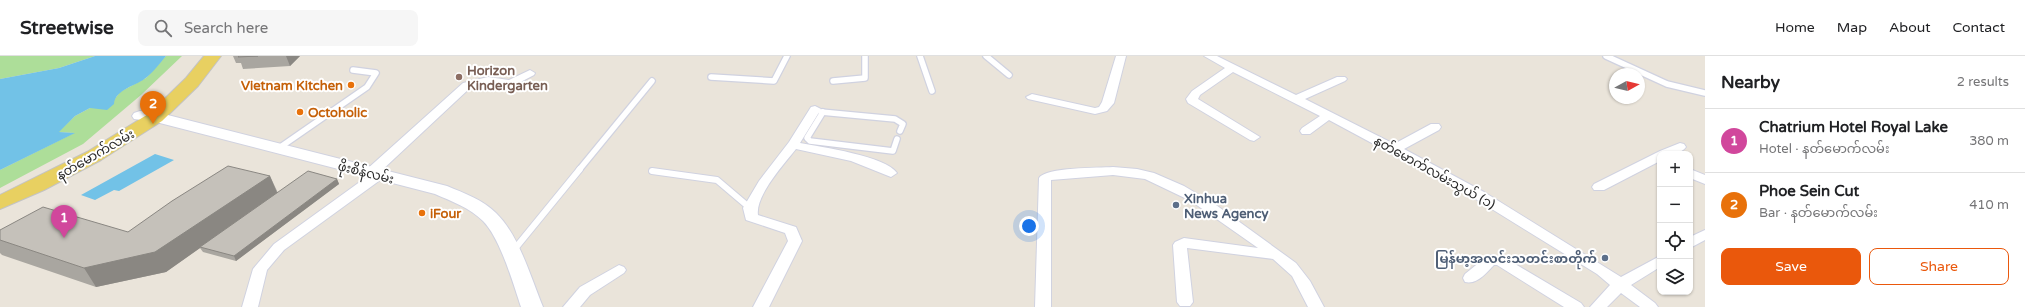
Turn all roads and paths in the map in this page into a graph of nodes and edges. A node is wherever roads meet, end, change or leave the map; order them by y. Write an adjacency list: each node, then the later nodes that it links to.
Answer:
1 (197, 56): 24 (main road, နတ်မောက်လမ်း)
2 (213, 56): 24 (main road, နတ်မောက်လမ်း)
3 (786, 56): 14 (lane)
4 (865, 56): 17 (lane)
5 (920, 56): 18 (lane)
6 (986, 56): 13 (lane)
7 (1121, 56): 20 (street)
8 (1209, 56): 10 (street, နတ်မောက်လမ်းသွယ် (၁))
9 (1606, 56): 19 (lane)
10 (1233, 66): 21 (street, နတ်မောက်လမ်းသွယ် (၁)); 28 (street)
11 (353, 70): 33 (lane)
12 (530, 73): 38 (street)
13 (1009, 75)
14 (711, 77)
15 (1341, 79): 21 (street)
16 (652, 81): 48 (lane)
17 (833, 81)
18 (932, 91)
19 (1705, 93)
20 (1032, 97)
21 (1296, 99): 23 (street, နတ်မောက်လမ်းသွယ် (၁))
22 (818, 111): 26 (lane); 29 (lane); 30 (street)
23 (1329, 115): 27 (street); 32 (street, နတ်မောက်လမ်းသွယ် (၁))
24 (148, 117): 33 (main road, ဖိုးစိန်လမ်း); 40 (main road, နတ်မောက်လမ်း)
25 (1435, 127): 32 (street)
26 (900, 131)
27 (1306, 131)
28 (1254, 137)
29 (897, 139)
30 (793, 145): 37 (street); 45 (street)
31 (1680, 147): 34 (street)
32 (1395, 149): 53 (street, နတ်မောက်လမ်းသွယ် (၁))
33 (277, 150): 38 (main road, ဖိုးစိန်လမ်း)
34 (1672, 151)
35 (1657, 158): 42 (street)
36 (652, 171): 45 (lane)
37 (892, 173)
38 (374, 174): 48 (main road, ဖိုးစိန်လမ်း); 55 (street)
39 (1693, 175): 41 (street)
40 (48, 176): 43 (main road, နတ်မောက်လမ်း); 44 (main road, နတ်မောက်လမ်း)
41 (1705, 180)
42 (1599, 187)
43 (0, 194)
44 (0, 203)
45 (750, 208): 58 (street)
46 (1705, 234): 47 (street)
47 (1693, 241)
48 (511, 254): 56 (main road, ဖိုးစိန်လမ်း)
49 (1276, 255): 54 (street); 59 (street); 60 (street)
50 (1657, 263): 53 (street)
51 (619, 270): 57 (street)
52 (1470, 278): 61 (street)
53 (1619, 285): 62 (street); 63 (street, နတ်မောက်လမ်းသွယ် (၁))
54 (1185, 302)
55 (250, 307)
56 (532, 307)
57 (571, 307)
58 (761, 307)
59 (1043, 307)
60 (1316, 307)
61 (1576, 307)
62 (1598, 307)
63 (1650, 307)

